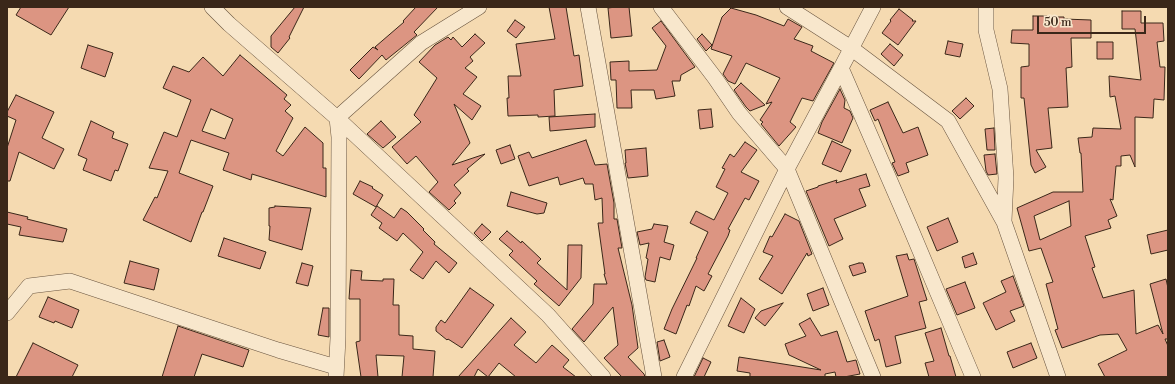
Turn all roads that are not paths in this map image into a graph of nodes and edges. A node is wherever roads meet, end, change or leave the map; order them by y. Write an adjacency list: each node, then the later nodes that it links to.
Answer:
1 (212, 7): 10 (street)
2 (480, 7): 10 (street)
3 (588, 7): 16 (street)
4 (661, 7): 11 (street)
5 (787, 7): 8 (street)
6 (872, 7): 8 (street)
7 (986, 7): 12 (street)
8 (851, 48): 9 (street); 12 (street)
9 (841, 68): 11 (street); 19 (street)
10 (337, 118): 14 (street); 15 (street)
11 (787, 169): 17 (street); 18 (street)
12 (1004, 222): 20 (street)
13 (7, 313): 14 (street)
14 (336, 372)
15 (603, 377)
16 (654, 377)
17 (684, 377)
18 (873, 377)
19 (973, 377)
20 (1058, 377)

